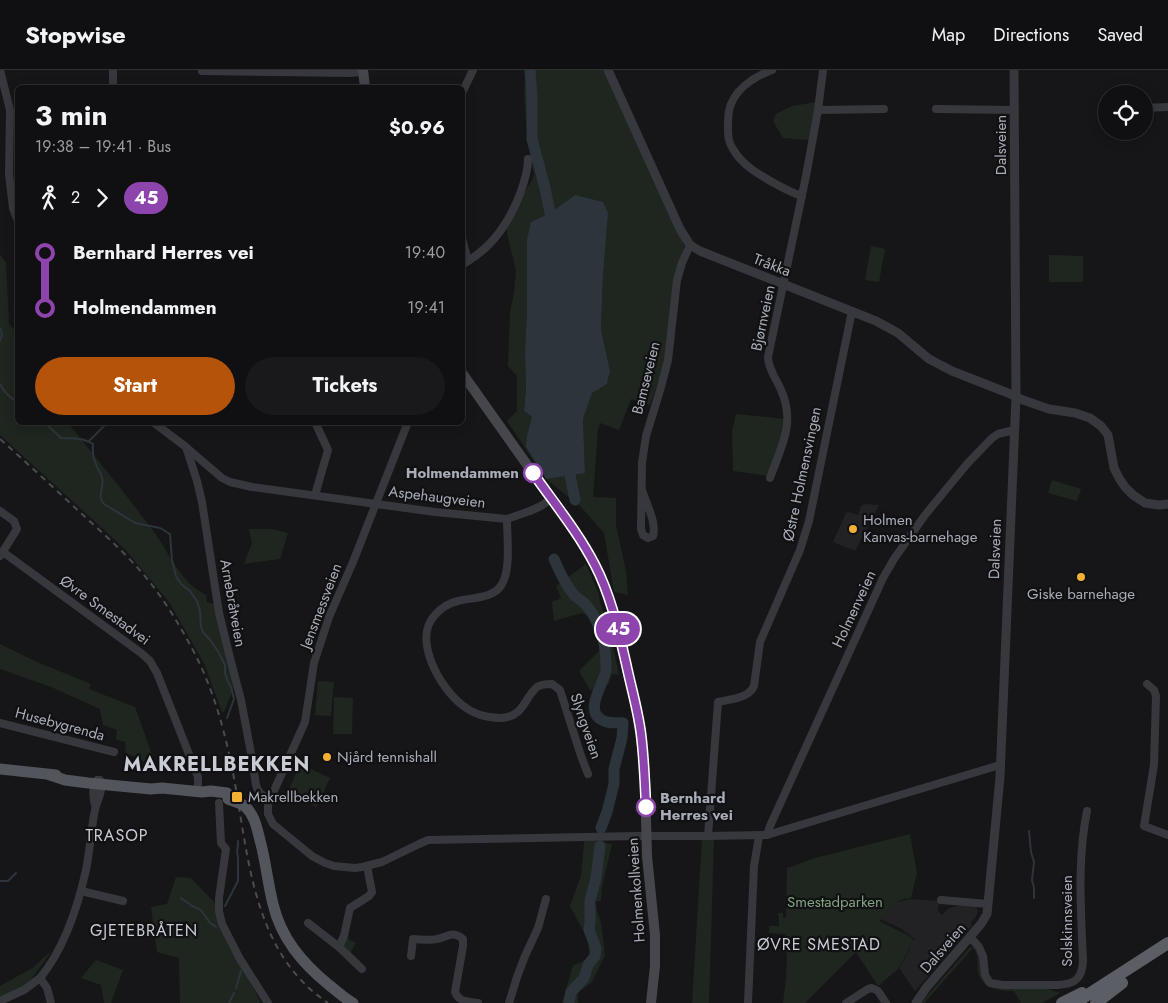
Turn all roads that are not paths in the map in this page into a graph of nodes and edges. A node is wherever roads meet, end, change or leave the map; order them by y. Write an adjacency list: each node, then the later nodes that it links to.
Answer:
1 (0, 70): 21 (street)
2 (113, 70): 10 (street)
3 (473, 70): 12 (street)
4 (608, 70): 22 (street)
5 (772, 70): 20 (street)
6 (823, 70): 17 (street, Bjørnveien)
7 (1014, 70): 18 (street, Dalsveien)
8 (202, 71): 9 (street)
9 (363, 71): 11 (main road)
10 (113, 85)
11 (365, 85)
12 (465, 87)
13 (1153, 108): 14 (street)
14 (1168, 108)
15 (884, 109): 17 (street)
16 (936, 109): 18 (street)
17 (818, 110): 20 (street, Bjørnveien)
18 (1014, 110): 27 (street, Dalsveien)
19 (528, 159): 23 (street)
20 (802, 196): 24 (street, Bjørnveien)
21 (15, 214)
22 (688, 243): 24 (street, Tråkka); 34 (street, Bamseveien)
23 (465, 263)
24 (784, 284): 25 (street, Tråkka); 33 (street, Bjørnveien)
25 (852, 311): 27 (street, Tråkka); 55 (street, Østre Holmensvingen)
26 (465, 377): 36 (main road, Holmenkollveien)
27 (1016, 397): 31 (street, Dalsveien); 38 (street)
28 (157, 425): 32 (street)
29 (316, 425): 35 (street)
30 (407, 425): 37 (street, Jensmessveien)
31 (1014, 430): 45 (street, Dalsveien); 56 (street, Holmenveien)
32 (186, 447): 35 (street, Aspehaugveien); 51 (street, Arnebråtveien)
33 (770, 478)
34 (642, 490): 34 (street, Bamseveien)
35 (315, 495): 37 (street, Aspehaugveien)
36 (551, 499): 40 (street, Aspehaugveien); 54 (main road, Holmenkollveien)
37 (376, 503): 40 (street, Aspehaugveien); 51 (street, Jensmessveien)
38 (1168, 504)
39 (0, 511): 41 (street, Øvre Smestadvei)
40 (507, 520): 47 (street, Slyngveien)
41 (1, 554): 49 (street, Øvre Smestadvei)
42 (1147, 684): 53 (street)
43 (0, 723): 44 (street, Husebygrenda)
44 (114, 752)
45 (1000, 765): 56 (street); 62 (street, Dalsveien)
46 (0, 769): 48 (main road)
47 (588, 774)
48 (99, 782): 49 (main road); 58 (street)
49 (200, 792): 50 (main road)
50 (225, 798): 75 (street); 76 (main road)
51 (270, 798): 57 (street, Jensmessveien)
52 (1087, 811): 64 (street, Solskinnsveien)
53 (1168, 835)
54 (647, 836): 55 (street); 57 (street); 79 (main road, Holmenkollveien)
55 (708, 836): 56 (street)
56 (763, 836): 80 (street, Holmenveien)
57 (367, 866): 66 (street)
58 (80, 891): 61 (street); 71 (street)
59 (546, 899): 78 (street)
60 (940, 900): 62 (street)
61 (123, 901)
62 (988, 904): 64 (street, Dalsveien)
63 (308, 923): 66 (street)
64 (970, 937): 83 (street, Dalsveien)
65 (1168, 944): 69 (highway)
66 (338, 947): 70 (street)
67 (1168, 953): 72 (highway)
68 (410, 956): 77 (street)
69 (1133, 966): 84 (highway); 85 (highway)
70 (362, 969)
71 (40, 978): 73 (street); 74 (street)
72 (1122, 983): 86 (highway); 87 (highway)
73 (0, 1001)
74 (52, 1003)
75 (268, 1003)
76 (353, 1003)
77 (478, 1003)
78 (509, 1003)
79 (651, 1003)
80 (748, 1003)
81 (846, 1003): 82 (street)
82 (886, 1003)
83 (916, 1003)
84 (1062, 1003)
85 (1075, 1003)
86 (1090, 1003)
87 (1096, 1003)

